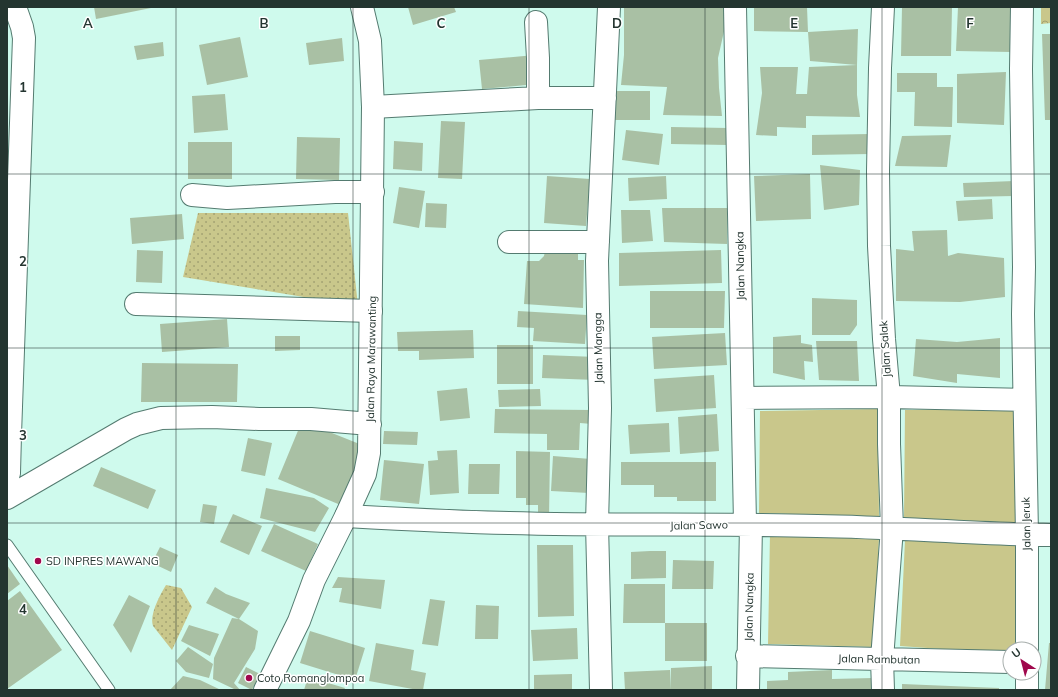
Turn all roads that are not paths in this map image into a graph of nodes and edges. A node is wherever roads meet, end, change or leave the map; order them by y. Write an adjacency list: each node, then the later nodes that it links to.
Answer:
1 (15, 7): 21 (street)
2 (362, 7): 10 (street, Jalan Raya Marawanting)
3 (610, 7): 9 (street, Jalan Mangga)
4 (735, 7): 18 (street, Jalan Nangka)
5 (883, 7): 17 (street, Jalan Salak)
6 (1022, 7): 19 (street, Jalan Jeruk)
7 (536, 22): 8 (street)
8 (538, 98): 9 (street); 10 (street)
9 (606, 98): 14 (street, Jalan Mangga)
10 (374, 108): 11 (street, Jalan Raya Marawanting)
11 (373, 192): 12 (street); 16 (street, Jalan Raya Marawanting)
12 (192, 195)
13 (509, 242): 14 (street)
14 (598, 242): 24 (street, Jalan Mangga)
15 (136, 304): 16 (street)
16 (371, 311): 20 (street, Jalan Raya Marawanting)
17 (889, 397): 18 (street); 19 (street); 26 (street, Jalan Salak)
18 (743, 398): 25 (street, Jalan Nangka)
19 (1024, 400): 27 (street, Jalan Jeruk)
20 (370, 424): 22 (street); 23 (street, Jalan Raya Marawanting)
21 (7, 480)
22 (7, 498)
23 (346, 516): 24 (street, Jalan Sawo); 35 (street, Jalan Raya Marawanting)
24 (597, 524): 25 (street, Jalan Sawo); 36 (street, Jalan Mangga)
25 (748, 524): 26 (street, Jalan Sawo); 31 (street, Jalan Nangka)
26 (892, 528): 27 (street, Jalan Sawo); 32 (street, Jalan Salak)
27 (1027, 535): 28 (street, Jalan Sawo); 30 (street, Jalan Jeruk)
28 (1051, 535)
29 (7, 545): 34 (lane)
30 (1027, 641)
31 (747, 656): 32 (street, Jalan Rambutan); 37 (street, Jalan Nangka)
32 (882, 659): 33 (street, Jalan Rambutan); 38 (street, Jalan Salak)
33 (1002, 662)
34 (109, 690)
35 (265, 690)
36 (601, 690)
37 (748, 690)
38 (883, 690)

